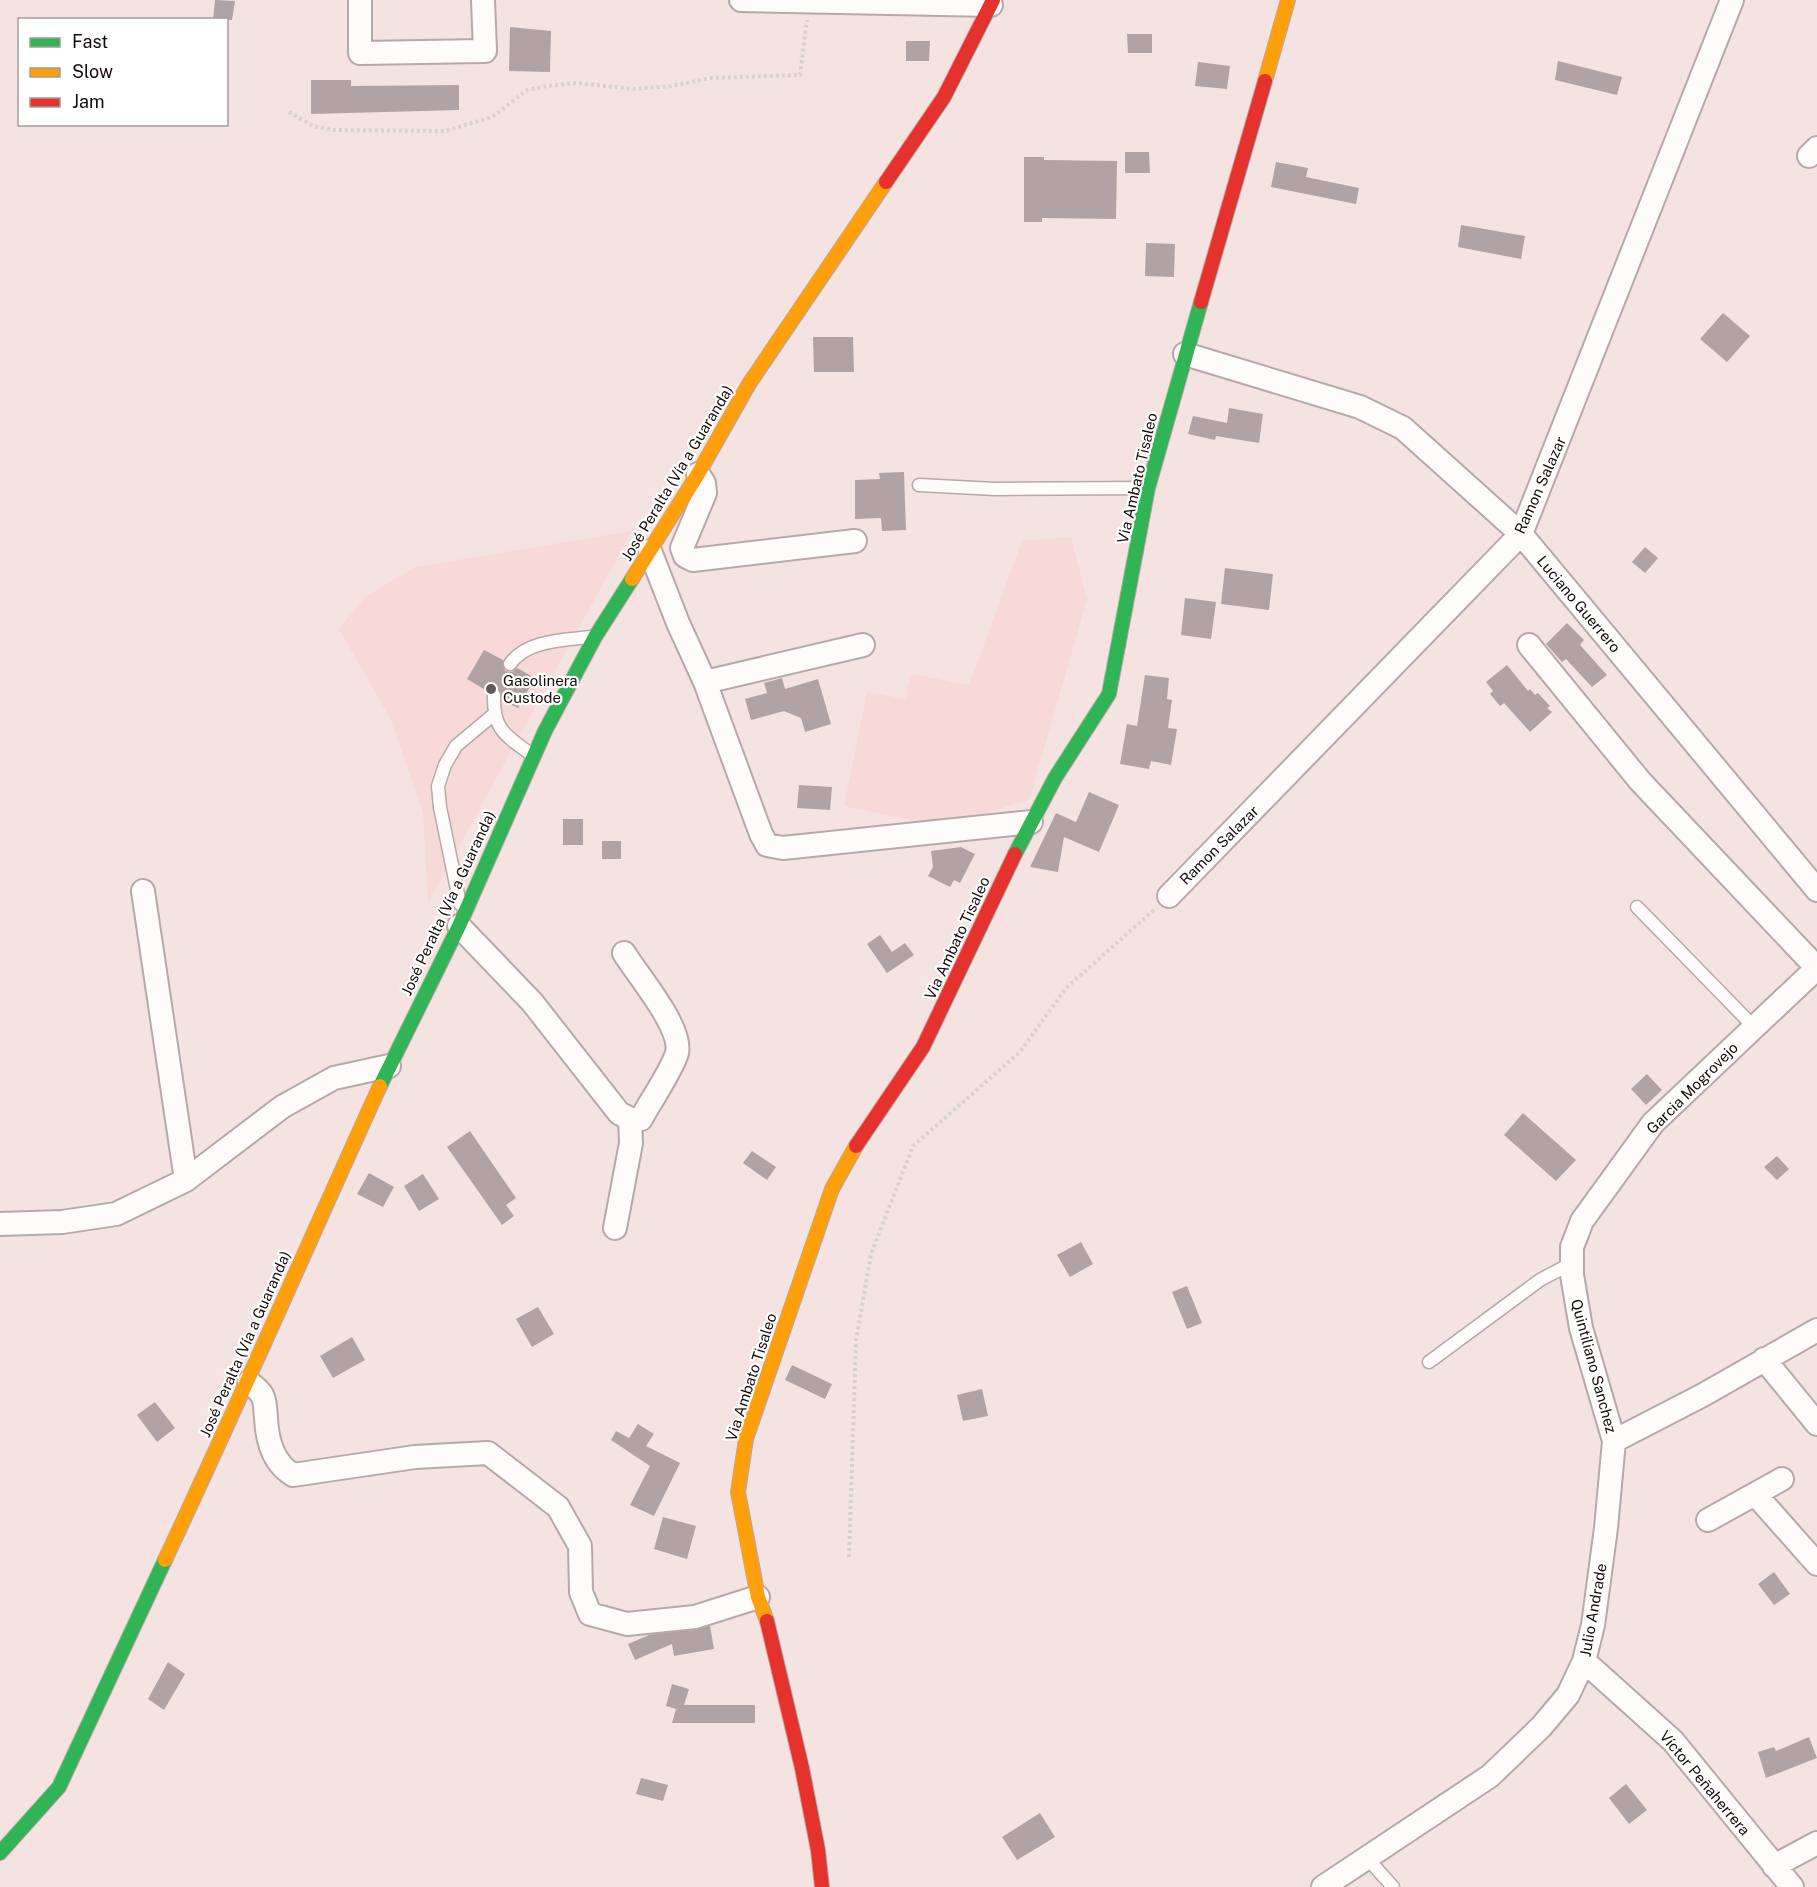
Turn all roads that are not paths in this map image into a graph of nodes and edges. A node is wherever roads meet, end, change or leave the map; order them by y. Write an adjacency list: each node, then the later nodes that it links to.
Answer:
1 (360, 0): 2 (street)
2 (483, 0)
3 (741, 0): 4 (street)
4 (809, 0): 7 (street)
5 (1288, 0): 8 (main road, Via Ambato Tisaleo)
6 (1732, 0): 12 (street, Ramon Salazar)
7 (992, 2): 9 (main road, José Peralta (Vía a Guaranda))
8 (1185, 354): 11 (main road, Via Ambato Tisaleo); 12 (street, Luciano Guerrero)
9 (698, 474): 13 (street); 14 (main road, José Peralta (Vía a Guaranda))
10 (920, 485): 11 (lane)
11 (1148, 488): 23 (main road, Via Ambato Tisaleo)
12 (1521, 534): 24 (street, Luciano Guerrero); 26 (street, Ramon Salazar)
13 (855, 541)
14 (650, 551): 15 (main road, José Peralta (Vía a Guaranda)); 19 (street)
15 (595, 637): 18 (lane); 22 (main road, José Peralta (Vía a Guaranda))
16 (863, 645): 19 (street)
17 (1529, 645): 30 (street)
18 (510, 664)
19 (705, 682): 23 (street)
20 (494, 695): 21 (lane)
21 (493, 715): 22 (lane); 28 (lane)
22 (534, 756): 28 (main road, José Peralta (Vía a Guaranda))
23 (1031, 822): 49 (main road, Via Ambato Tisaleo)
24 (1817, 890)
25 (143, 891): 34 (street)
26 (1169, 896)
27 (1637, 907): 31 (lane)
28 (461, 921): 32 (main road, José Peralta (Vía a Guaranda)); 33 (street)
29 (624, 953): 33 (street)
30 (1817, 968): 31 (street, Garcia Mogrovejo)
31 (1754, 1027): 35 (street, Garcia Mogrovejo)
32 (389, 1065): 34 (street); 42 (main road, José Peralta (Vía a Guaranda))
33 (630, 1119): 37 (street)
34 (186, 1180): 36 (street)
35 (1582, 1221): 38 (street, Quintiliano Sanchez)
36 (0, 1224)
37 (615, 1228)
38 (1572, 1263): 41 (lane); 44 (street, Quintiliano Sanchez)
39 (1817, 1330): 40 (street)
40 (1764, 1359): 43 (street); 44 (street)
41 (1429, 1362)
42 (249, 1382): 49 (street); 52 (main road, José Peralta (Vía a Guaranda))
43 (1817, 1424)
44 (1614, 1441): 50 (street, Julio Andrade)
45 (1782, 1479): 46 (street)
46 (1755, 1494): 47 (street); 48 (street)
47 (1708, 1520)
48 (1817, 1564)
49 (758, 1597): 55 (main road, Via Ambato Tisaleo)
50 (1584, 1661): 53 (street, Julio Andrade); 54 (street, Víctor Peñaherrera)
51 (1817, 1844): 54 (street)
52 (0, 1854)
53 (1366, 1858): 56 (street, Julio Andrade); 57 (lane)
54 (1774, 1866): 58 (street, Víctor Peñaherrera)
55 (822, 1887)
56 (1323, 1887)
57 (1393, 1887)
58 (1792, 1887)

